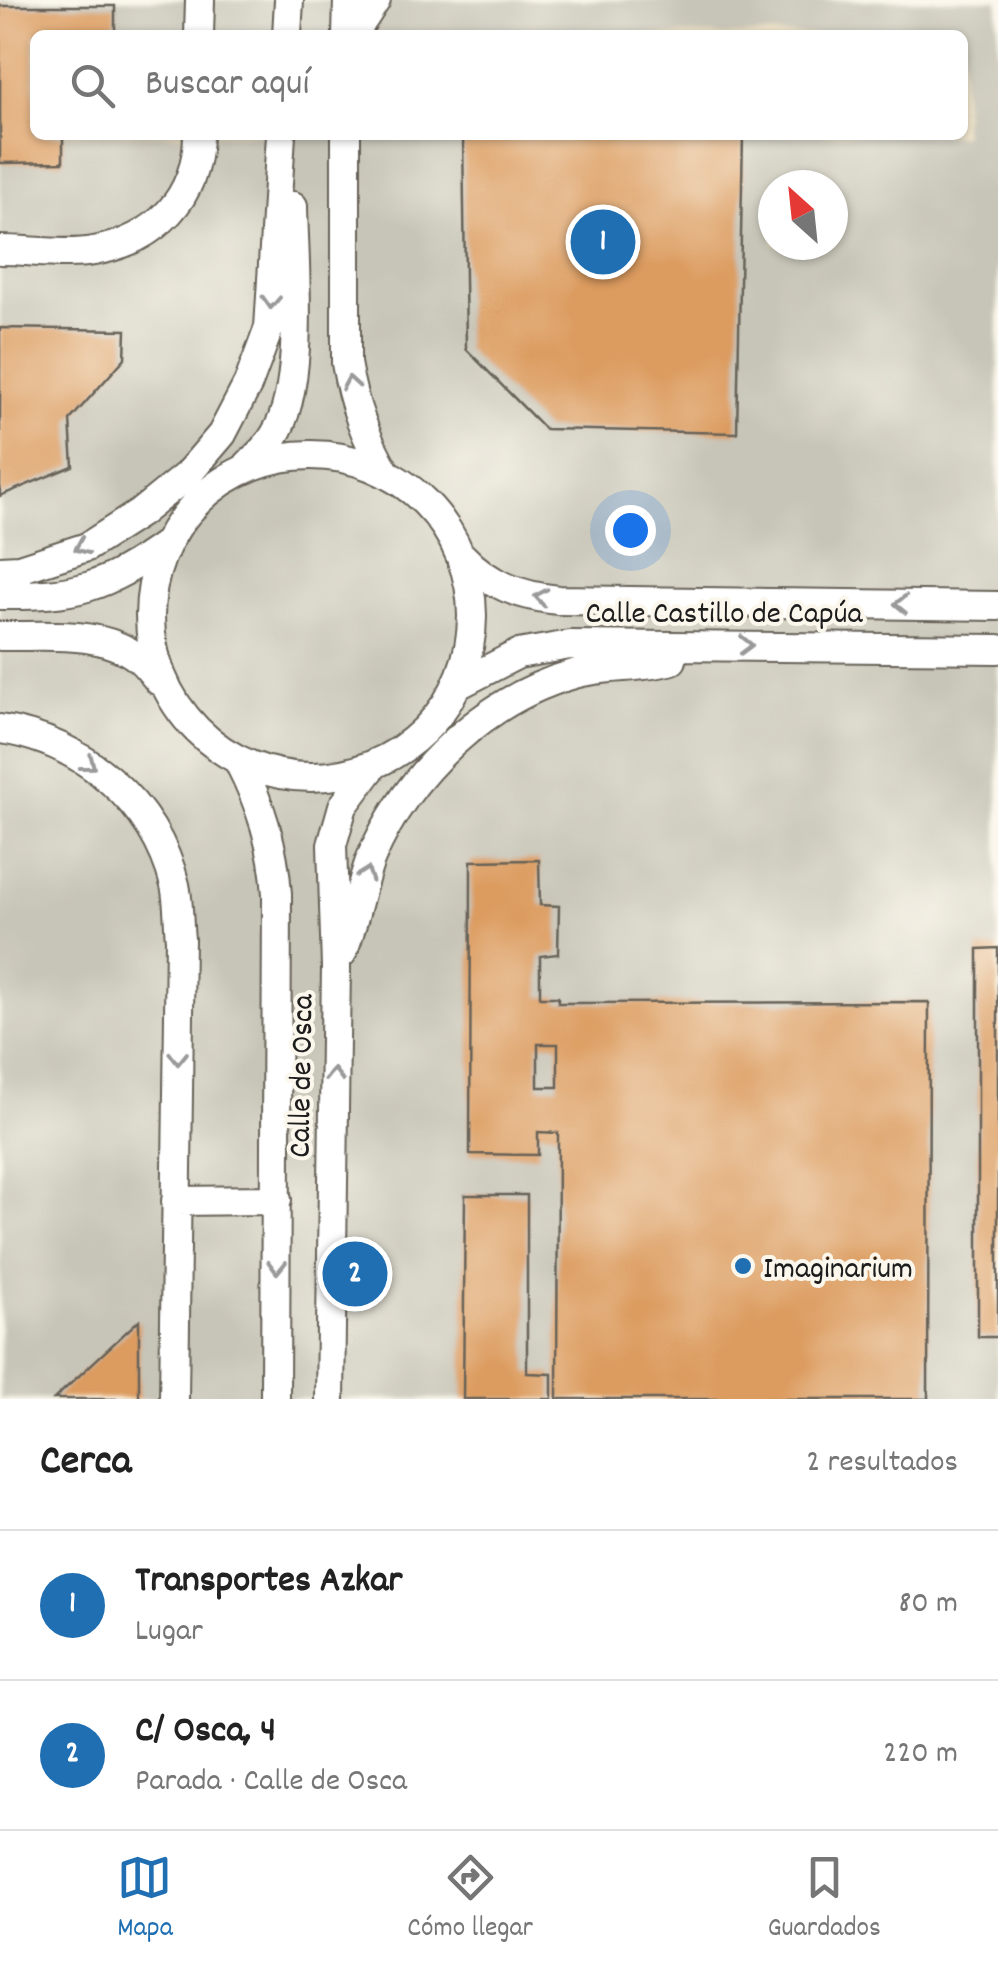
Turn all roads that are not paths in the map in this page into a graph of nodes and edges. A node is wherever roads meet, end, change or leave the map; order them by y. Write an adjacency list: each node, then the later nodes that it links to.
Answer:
1 (200, 0): 5 (street)
2 (290, 0): 6 (street)
3 (348, 0): 7 (street)
4 (376, 0): 8 (street)
5 (199, 30)
6 (289, 30)
7 (350, 30)
8 (354, 30)
9 (198, 140): 13 (street)
10 (281, 140): 18 (street, one-way to 18)
11 (292, 140): 14 (street)
12 (346, 140): 15 (street, one-way to 12)
13 (0, 250)
14 (246, 468): 15 (street); 16 (street)
15 (386, 472): 17 (street)
16 (166, 544): 19 (street); 25 (street)
17 (462, 558): 20 (street, Calle Castillo de Capúa, one-way to 17); 24 (street)
18 (0, 570)
19 (0, 595)
20 (998, 606)
21 (0, 636): 25 (street)
22 (700, 645): 23 (street, Calle Castillo de Capúa, one-way to 23); 24 (street, Calle Castillo de Capúa); 29 (street, one-way to 22)
23 (998, 648)
24 (458, 684): 28 (street)
25 (165, 688): 27 (street)
26 (0, 729): 30 (street, one-way to 30)
27 (239, 762): 28 (street); 31 (street, Calle de Osca)
28 (373, 766): 29 (street, Calle de Osca)
29 (336, 966): 34 (street, Calle de Osca, one-way to 29)
30 (176, 1200): 31 (street); 32 (street)
31 (277, 1200): 33 (street, Calle de Osca, one-way to 33)
32 (174, 1399)
33 (275, 1399)
34 (330, 1399)

